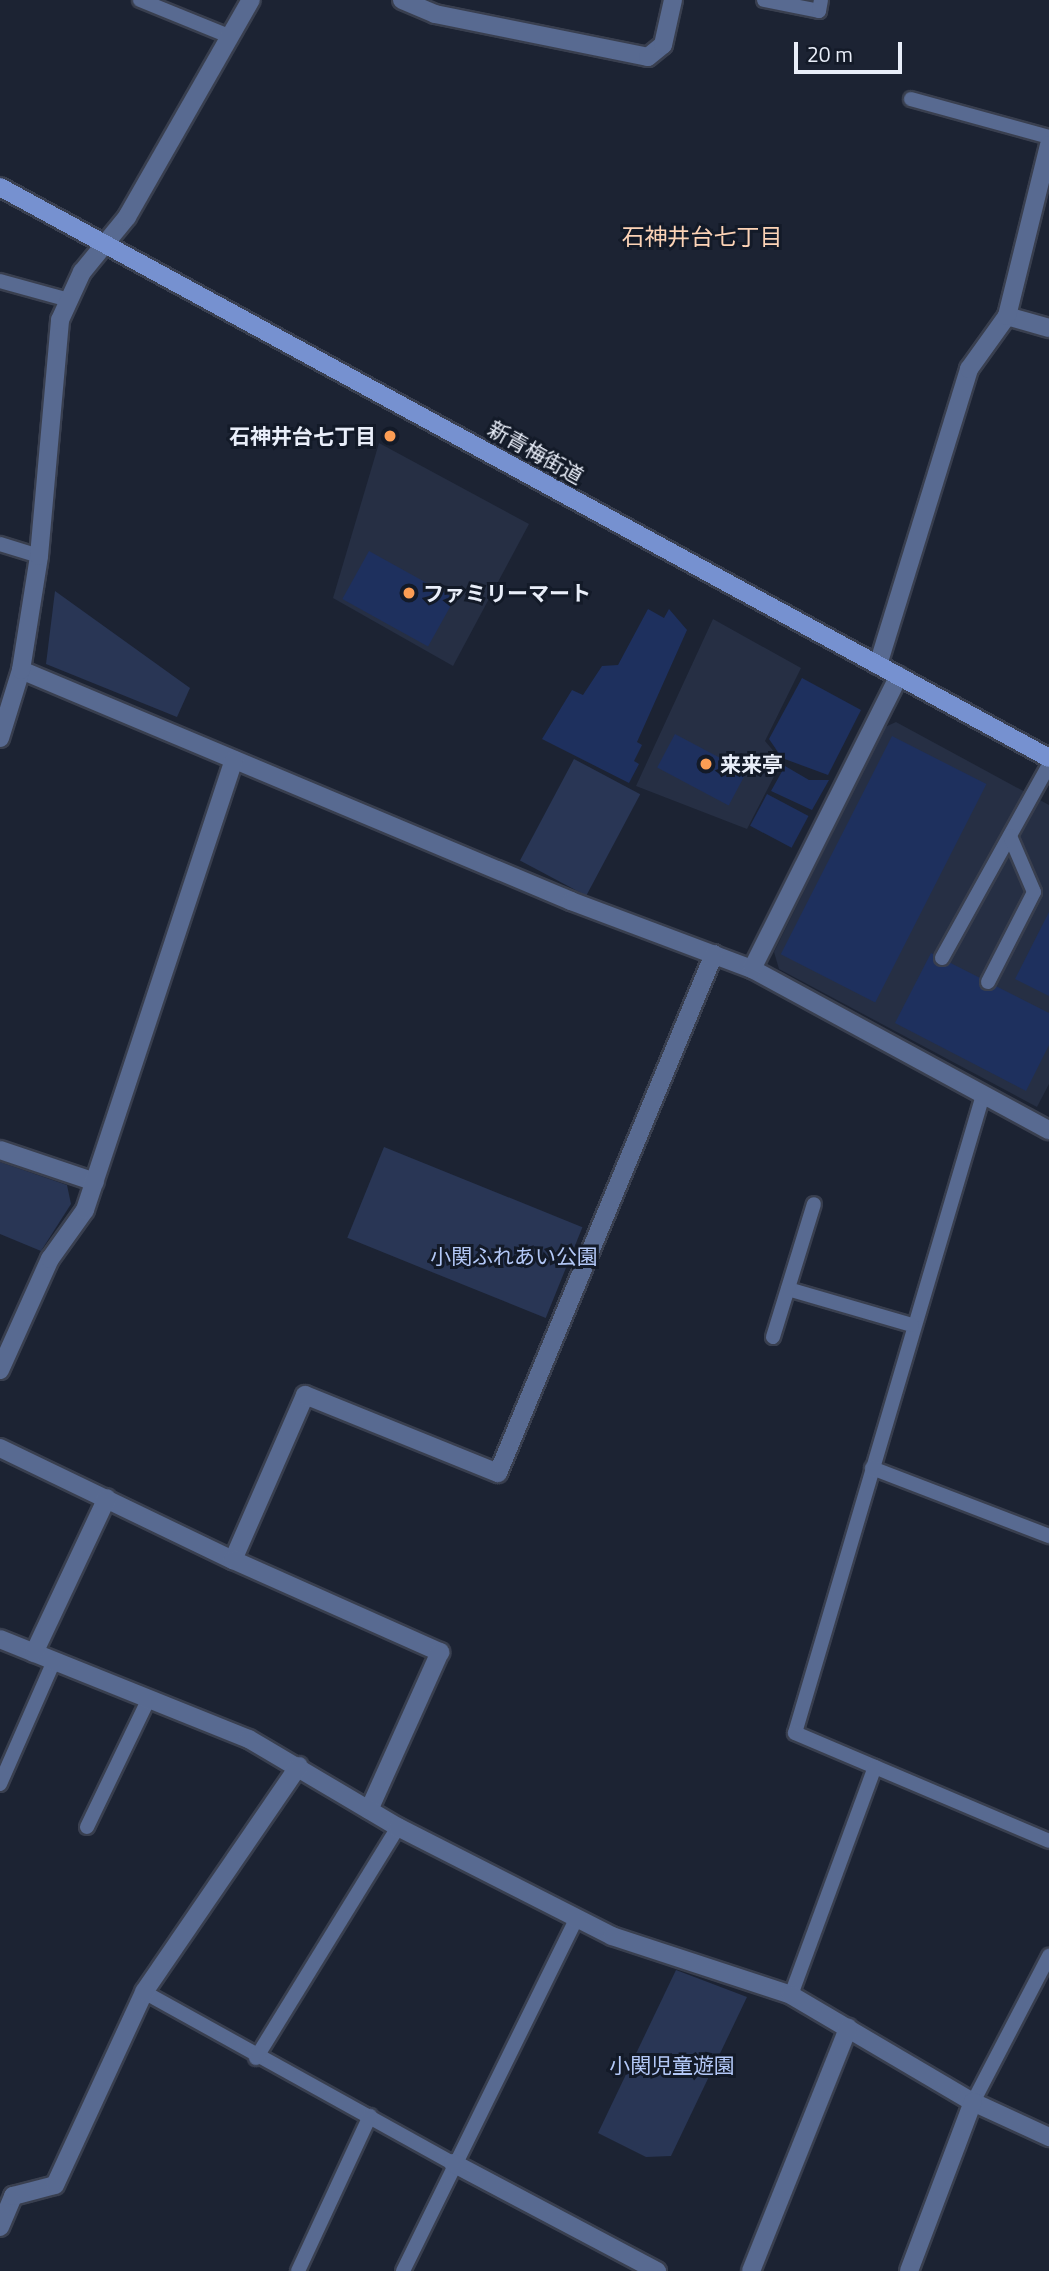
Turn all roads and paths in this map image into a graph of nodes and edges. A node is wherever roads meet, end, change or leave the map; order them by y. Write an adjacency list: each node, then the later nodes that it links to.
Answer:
1 (140, 0): 7 (lane)
2 (251, 0): 7 (street)
3 (402, 0): 4 (street)
4 (673, 0)
5 (764, 0): 6 (lane)
6 (821, 0)
7 (231, 37): 12 (street)
8 (911, 99): 9 (lane)
9 (1049, 137)
10 (1049, 145): 15 (street)
11 (0, 187): 12 (main road, 新青梅街道)
12 (105, 244): 14 (street); 19 (main road, 新青梅街道)
13 (0, 281): 14 (lane)
14 (69, 300): 18 (street)
15 (1007, 316): 16 (street); 19 (street)
16 (1049, 328)
17 (0, 544): 18 (lane)
18 (38, 556): 20 (street)
19 (878, 664): 21 (main road, 新青梅街道)
20 (21, 670): 22 (street); 24 (street)
21 (899, 676): 23 (main road, 新青梅街道); 29 (street)
22 (0, 738)
23 (1049, 758)
24 (234, 760): 27 (street); 34 (street)
25 (1049, 765): 26 (lane)
26 (1010, 836): 28 (lane); 30 (lane)
27 (714, 954): 29 (street); 44 (street)
28 (942, 958)
29 (752, 969): 31 (street)
30 (988, 982)
31 (984, 1095): 32 (street); 37 (lane)
32 (1049, 1130)
33 (0, 1150): 34 (street)
34 (94, 1182): 39 (street)
35 (814, 1204): 36 (lane)
36 (788, 1289): 37 (lane); 38 (lane)
37 (912, 1325): 41 (lane)
38 (773, 1337)
39 (0, 1370)
40 (0, 1448): 42 (street)
41 (872, 1468): 43 (lane); 50 (lane)
42 (107, 1498): 44 (street); 46 (street)
43 (1049, 1536)
44 (233, 1560): 52 (street)
45 (0, 1639): 46 (street)
46 (34, 1653): 47 (street)
47 (54, 1661): 48 (street); 51 (lane)
48 (148, 1700): 49 (street); 53 (lane)
49 (299, 1766): 52 (street); 58 (street)
50 (875, 1767): 55 (lane); 59 (lane)
51 (0, 1784)
52 (369, 1810): 54 (street)
53 (87, 1827)
54 (398, 1827): 56 (street); 61 (lane)
55 (1049, 1841)
56 (577, 1917): 59 (street); 65 (lane)
57 (1049, 1956): 62 (lane)
58 (144, 1992): 61 (lane); 66 (street)
59 (791, 1995): 60 (street)
60 (848, 2028): 62 (street); 70 (street)
61 (256, 2058): 63 (lane)
62 (973, 2102): 64 (street); 71 (street)
63 (370, 2116): 65 (lane); 68 (lane)
64 (1049, 2137)
65 (453, 2163): 67 (street); 69 (lane)
66 (0, 2227)
67 (647, 2269)
68 (300, 2270)
69 (403, 2271)
70 (751, 2271)
71 (909, 2271)

